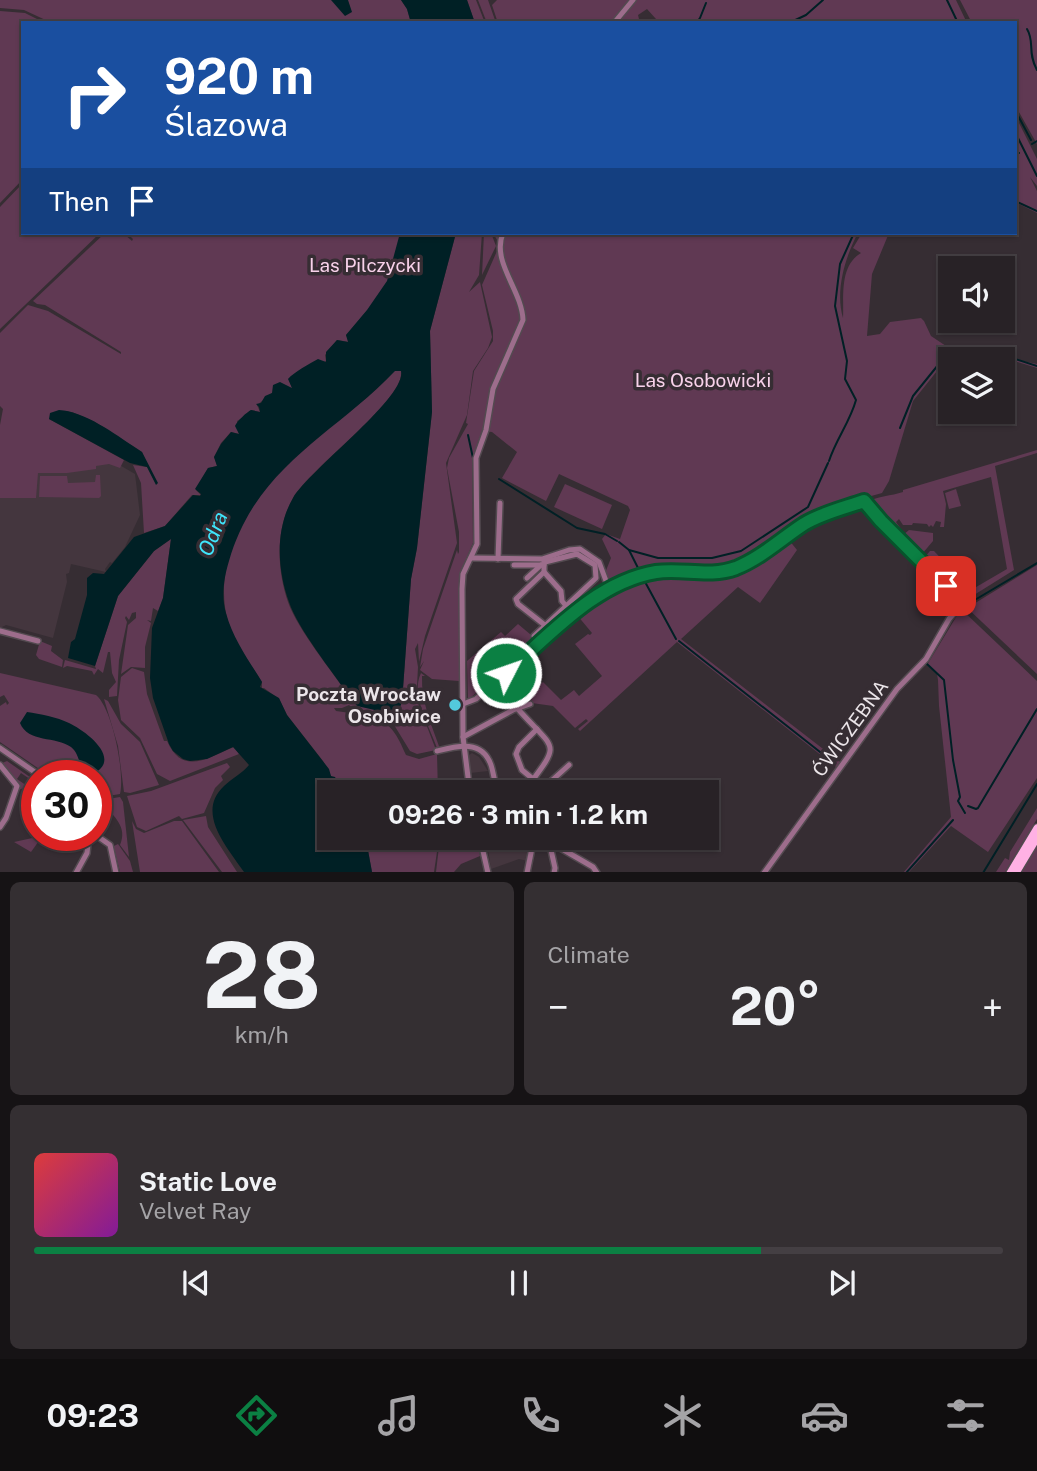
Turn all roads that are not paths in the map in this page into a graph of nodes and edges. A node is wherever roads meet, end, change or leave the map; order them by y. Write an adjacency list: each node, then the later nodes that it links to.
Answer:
1 (633, 0): 2 (street)
2 (616, 21)
3 (503, 235): 5 (street)
4 (500, 503): 6 (street)
5 (471, 558): 6 (street); 16 (street)
6 (498, 559): 8 (street)
7 (514, 565): 8 (street)
8 (543, 565): 9 (street); 10 (street); 11 (street); 11 (street); 12 (street)
9 (527, 578)
10 (609, 589): 16 (street); 48 (street, ĆWICZEBNA)
11 (567, 607): 12 (street)
12 (546, 626): 14 (street)
13 (0, 631): 15 (street)
14 (534, 636)
15 (38, 641)
16 (463, 704): 20 (street)
17 (530, 704): 18 (street)
18 (517, 708): 19 (street); 20 (street)
19 (537, 729): 27 (street); 27 (street)
20 (463, 737): 21 (street)
21 (464, 745): 23 (street); 28 (street); 29 (street)
22 (0, 748): 24 (street)
23 (437, 751)
24 (21, 763)
25 (0, 765): 32 (street)
26 (569, 765): 30 (street)
27 (533, 779)
28 (468, 780)
29 (495, 780)
30 (552, 780)
31 (0, 804): 32 (street)
32 (9, 810): 33 (street)
33 (0, 827)
34 (1037, 828): 49 (main road)
35 (1037, 838): 50 (main road)
36 (483, 850): 44 (street)
37 (532, 850): 45 (street)
38 (549, 850): 46 (street)
39 (562, 850): 47 (street)
40 (87, 851): 42 (street)
41 (111, 851): 43 (street)
42 (77, 872)
43 (116, 872)
44 (488, 872)
45 (527, 872)
46 (554, 872)
47 (596, 872)
48 (765, 872)
49 (1011, 872)
50 (1017, 872)

